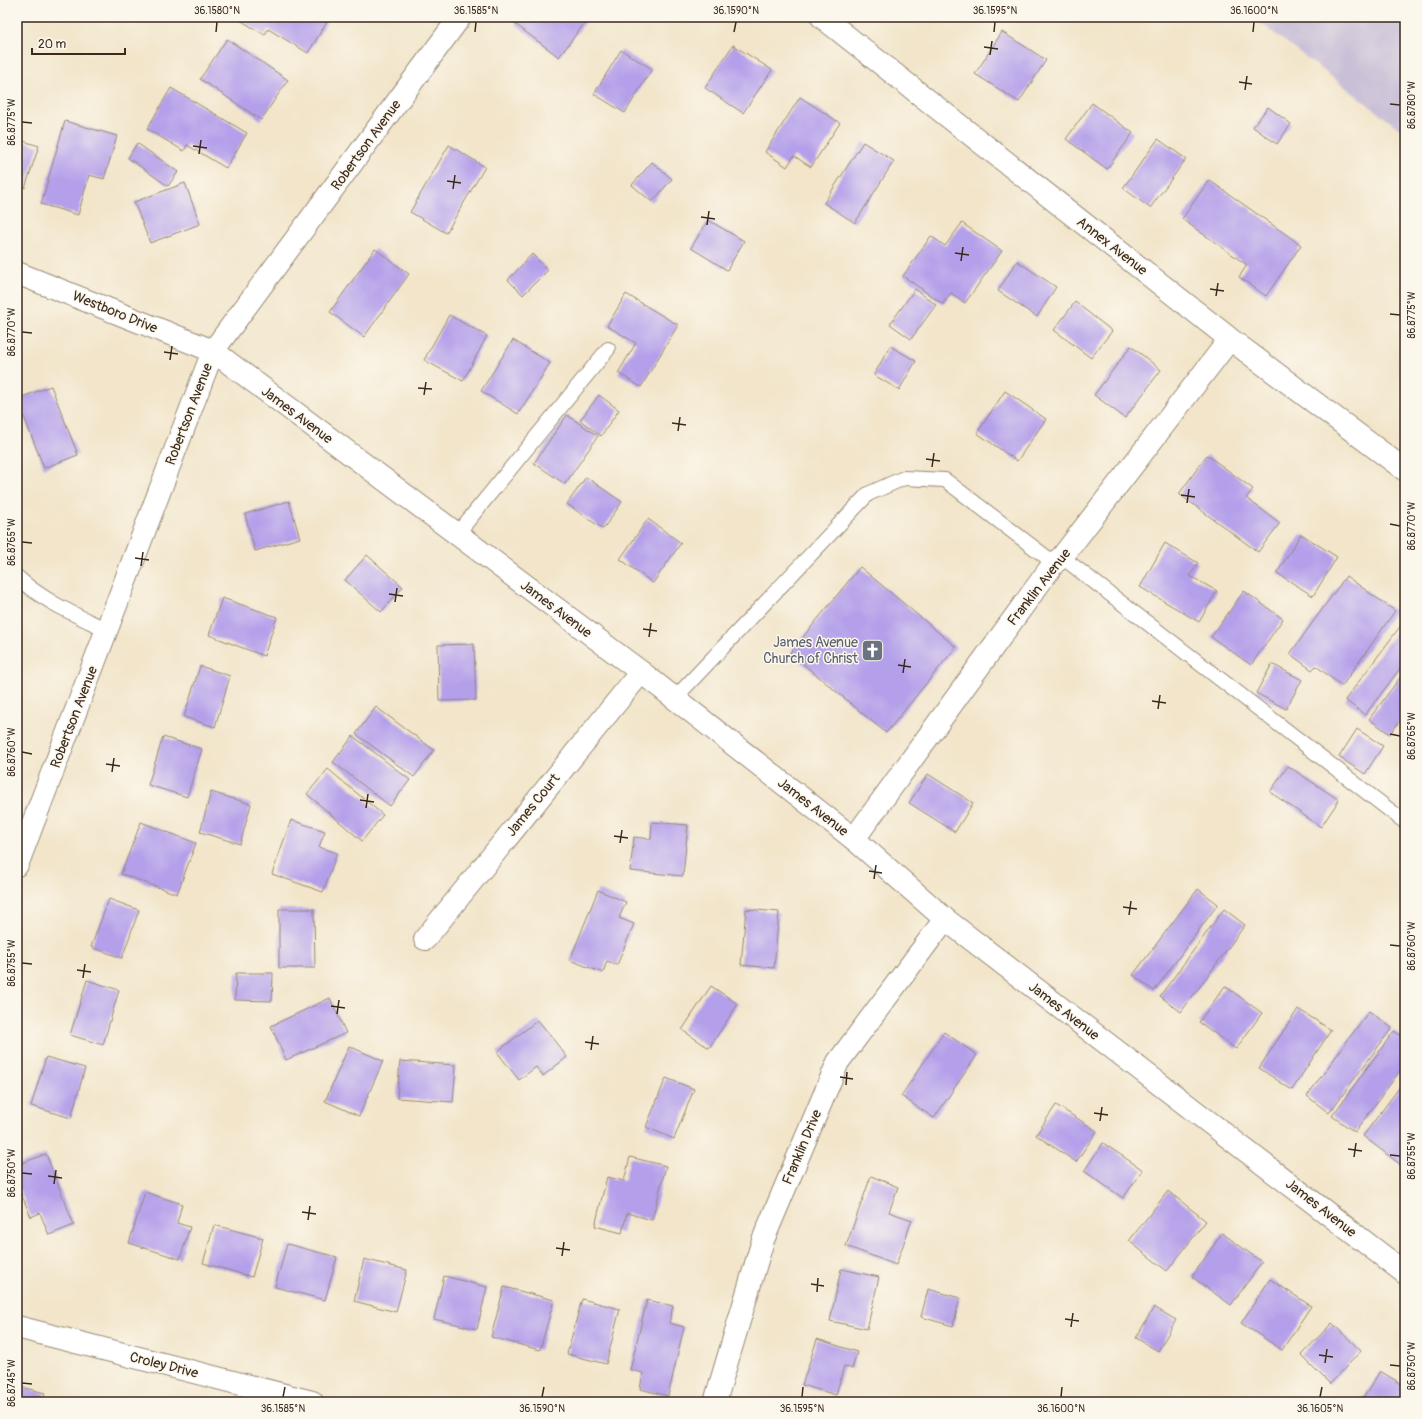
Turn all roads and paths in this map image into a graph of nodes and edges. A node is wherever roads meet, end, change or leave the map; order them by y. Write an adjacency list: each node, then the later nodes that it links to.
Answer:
1 (460, 17): 6 (street, Robertson Avenue)
2 (822, 17): 4 (street, Annex Avenue)
3 (17, 273): 6 (street, Westboro Drive)
4 (1230, 339): 7 (street, Annex Avenue); 9 (street, Franklin Avenue)
5 (608, 349): 8 (lane)
6 (213, 351): 8 (street, James Avenue); 11 (street, Robertson Avenue)
7 (1405, 470)
8 (457, 534): 12 (street, James Avenue)
9 (1058, 560): 13 (lane); 14 (lane); 15 (street, Franklin Avenue)
10 (17, 577): 11 (lane)
11 (107, 630): 16 (street, Robertson Avenue)
12 (641, 672): 13 (street, James Avenue); 18 (street, James Court)
13 (674, 698): 15 (street, James Avenue)
14 (1405, 822)
15 (854, 839): 17 (street, James Avenue)
16 (17, 865)
17 (945, 920): 19 (street, James Avenue); 22 (street, Franklin Drive)
18 (425, 938)
19 (1405, 1273)
20 (17, 1327): 21 (street, Croley Drive)
21 (312, 1402)
22 (715, 1402)

